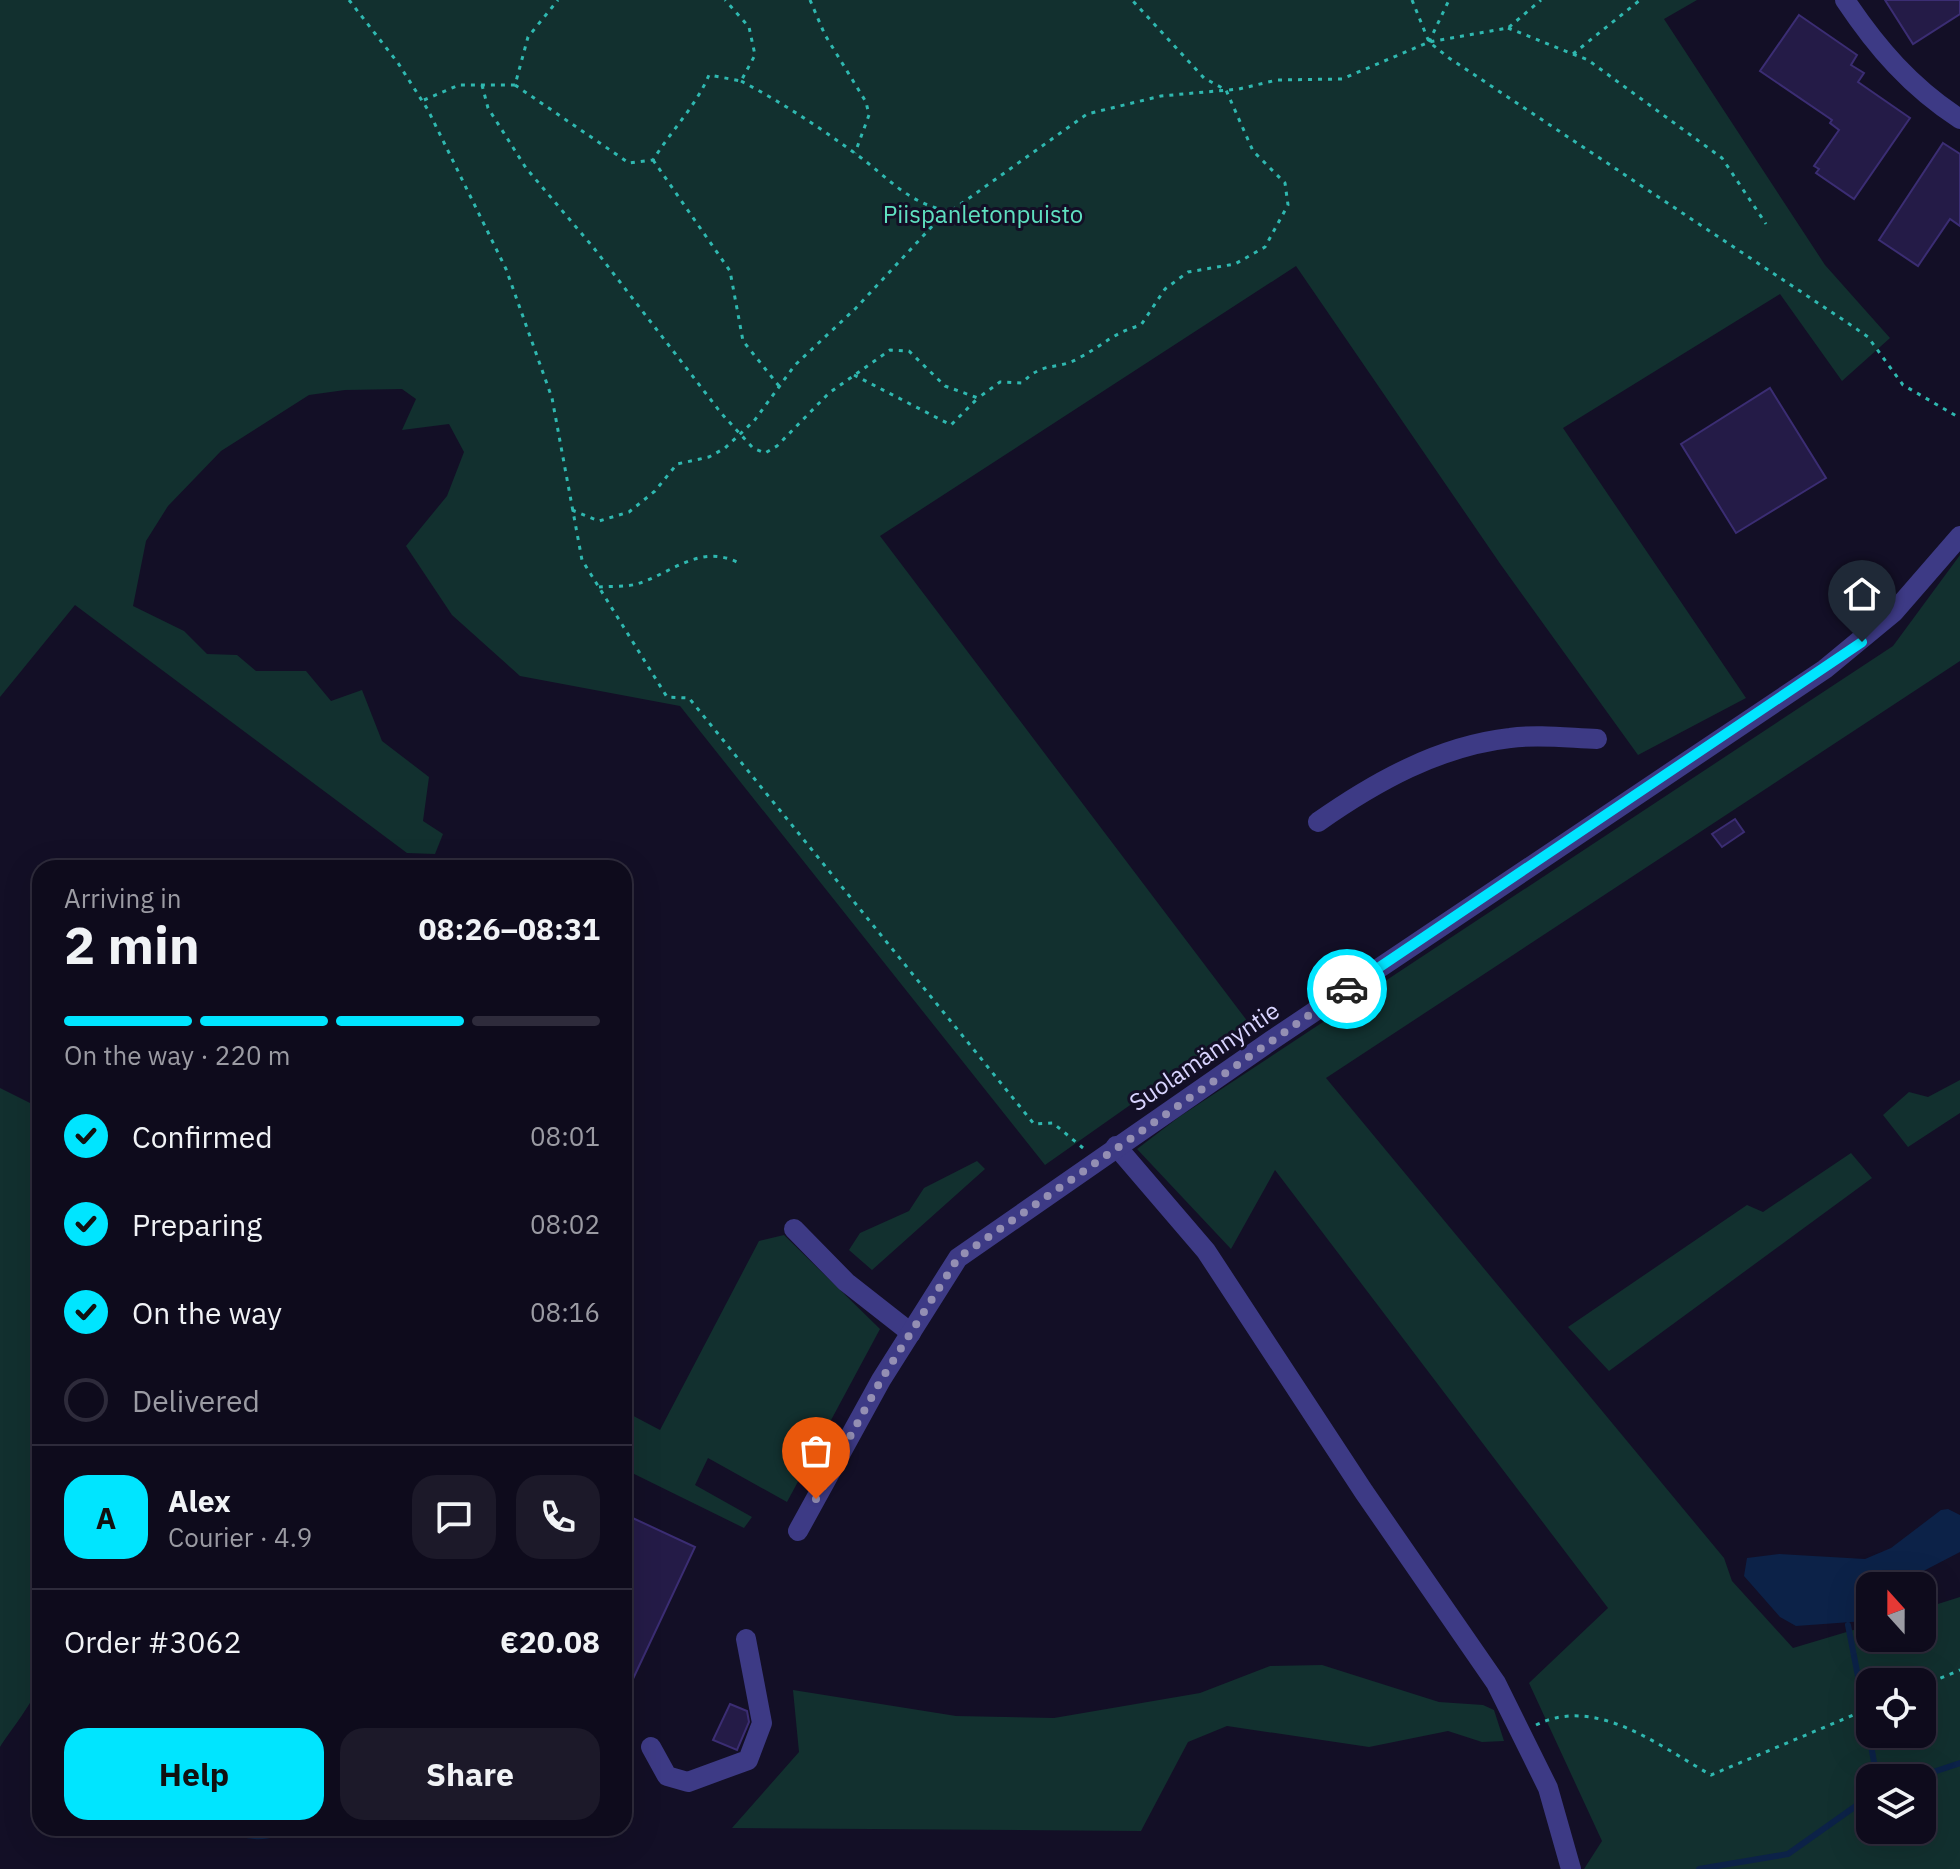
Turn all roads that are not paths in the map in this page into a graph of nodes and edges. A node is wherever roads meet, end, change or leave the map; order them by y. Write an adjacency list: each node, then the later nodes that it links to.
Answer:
1 (1845, 0): 2 (street)
2 (1960, 119)
3 (1960, 536): 6 (street, Suolamännyntie)
4 (1597, 739): 5 (street)
5 (1318, 822)
6 (1116, 1146): 8 (street, Suolamännyntie); 12 (street)
7 (794, 1229): 8 (street)
8 (911, 1333): 9 (street, Suolamännyntie)
9 (798, 1531)
10 (746, 1639): 11 (street)
11 (651, 1747)
12 (1571, 1869)

